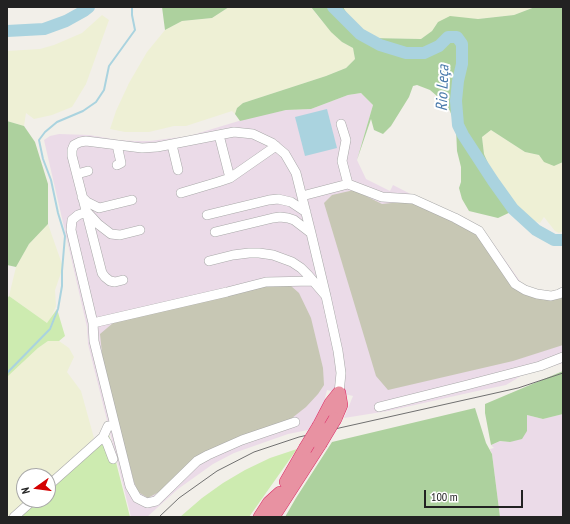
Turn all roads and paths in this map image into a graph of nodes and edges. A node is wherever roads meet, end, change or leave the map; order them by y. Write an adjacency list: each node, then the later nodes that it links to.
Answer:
1 (341, 124): 11 (street)
2 (219, 135): 4 (street); 5 (street); 10 (street)
3 (117, 145): 4 (street); 6 (street); 9 (street)
4 (172, 145): 7 (street)
5 (276, 146): 10 (street); 13 (street)
6 (117, 164)
7 (178, 170)
8 (88, 171): 9 (street)
9 (76, 174): 14 (street)
10 (230, 178): 12 (street)
11 (348, 184): 13 (street); 25 (street)
12 (181, 193)
13 (302, 196): 17 (street)
14 (82, 197): 15 (street); 16 (street)
15 (132, 200)
16 (87, 212): 19 (street); 23 (street); 27 (street)
17 (306, 212): 18 (street); 21 (street)
18 (207, 216)
19 (140, 230)
20 (215, 232): 21 (street)
21 (311, 233): 26 (street)
22 (209, 261): 24 (street)
23 (123, 280)
24 (313, 281): 26 (street); 27 (street)
25 (563, 292)
26 (326, 296): 29 (street)
27 (93, 323): 32 (street)
28 (563, 357): 30 (street)
29 (339, 393): 36 (highway, bridge); 36 (highway, bridge)
30 (379, 407)
31 (295, 422): 32 (street)
32 (112, 426): 33 (street)
33 (103, 437): 34 (street); 35 (street)
34 (113, 459)
35 (56, 479)
36 (282, 497): 39 (highway); 40 (highway); 41 (highway); 42 (highway)
37 (24, 508): 38 (street)
38 (14, 517)
39 (260, 517)
40 (266, 517)
41 (273, 517)
42 (277, 517)

